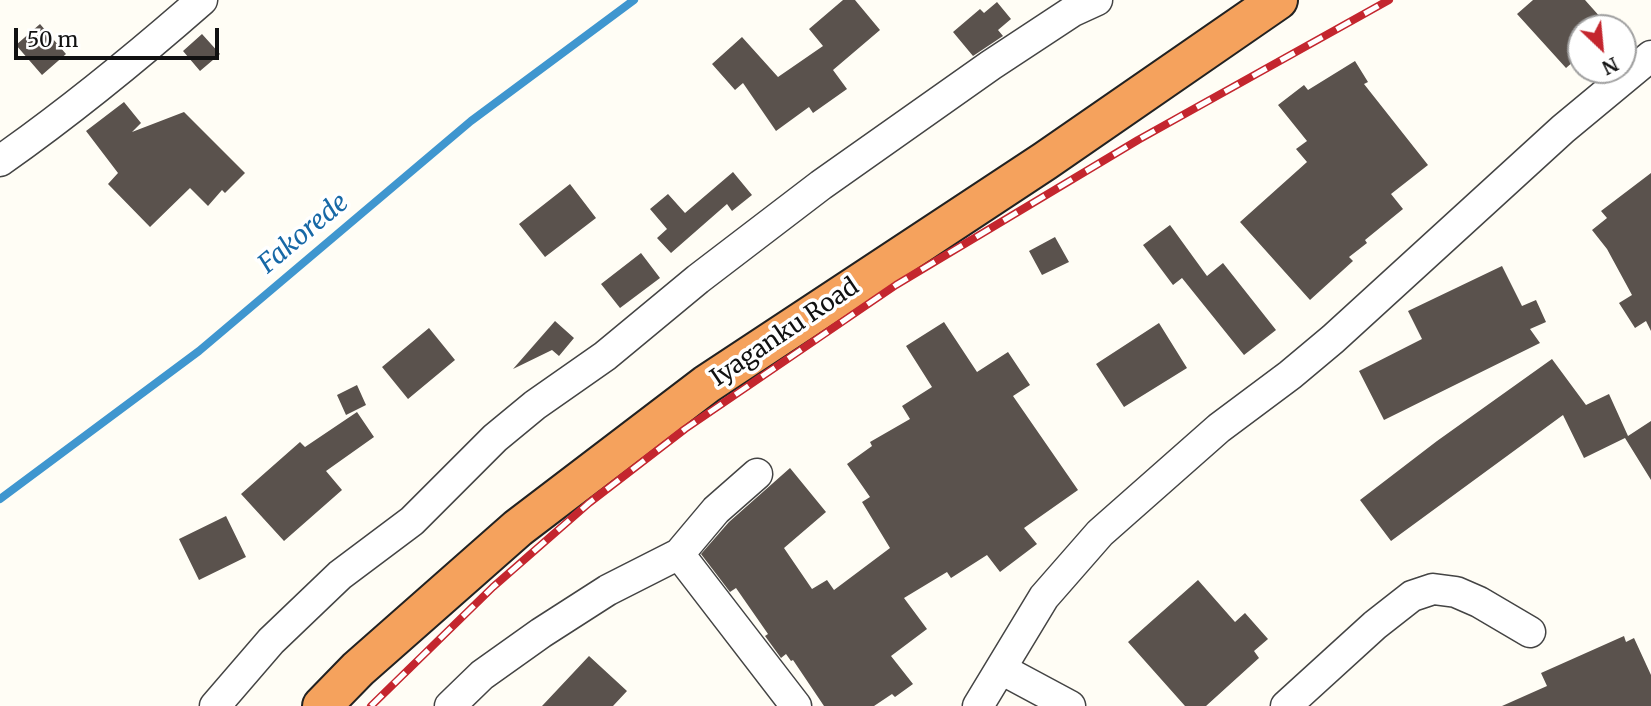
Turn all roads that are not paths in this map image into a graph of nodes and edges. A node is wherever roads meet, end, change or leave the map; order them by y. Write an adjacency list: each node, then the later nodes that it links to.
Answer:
1 (202, 0): 5 (street)
2 (1097, 0): 10 (street)
3 (1278, 0): 11 (highway, Iyaganku Road)
4 (1651, 56): 9 (street)
5 (0, 161)
6 (757, 474): 7 (street)
7 (679, 554): 12 (street); 13 (street)
8 (1530, 632): 16 (street)
9 (1001, 669): 14 (street); 15 (street)
10 (215, 706)
11 (322, 706)
12 (450, 706)
13 (796, 706)
14 (978, 706)
15 (1070, 706)
16 (1286, 706)

